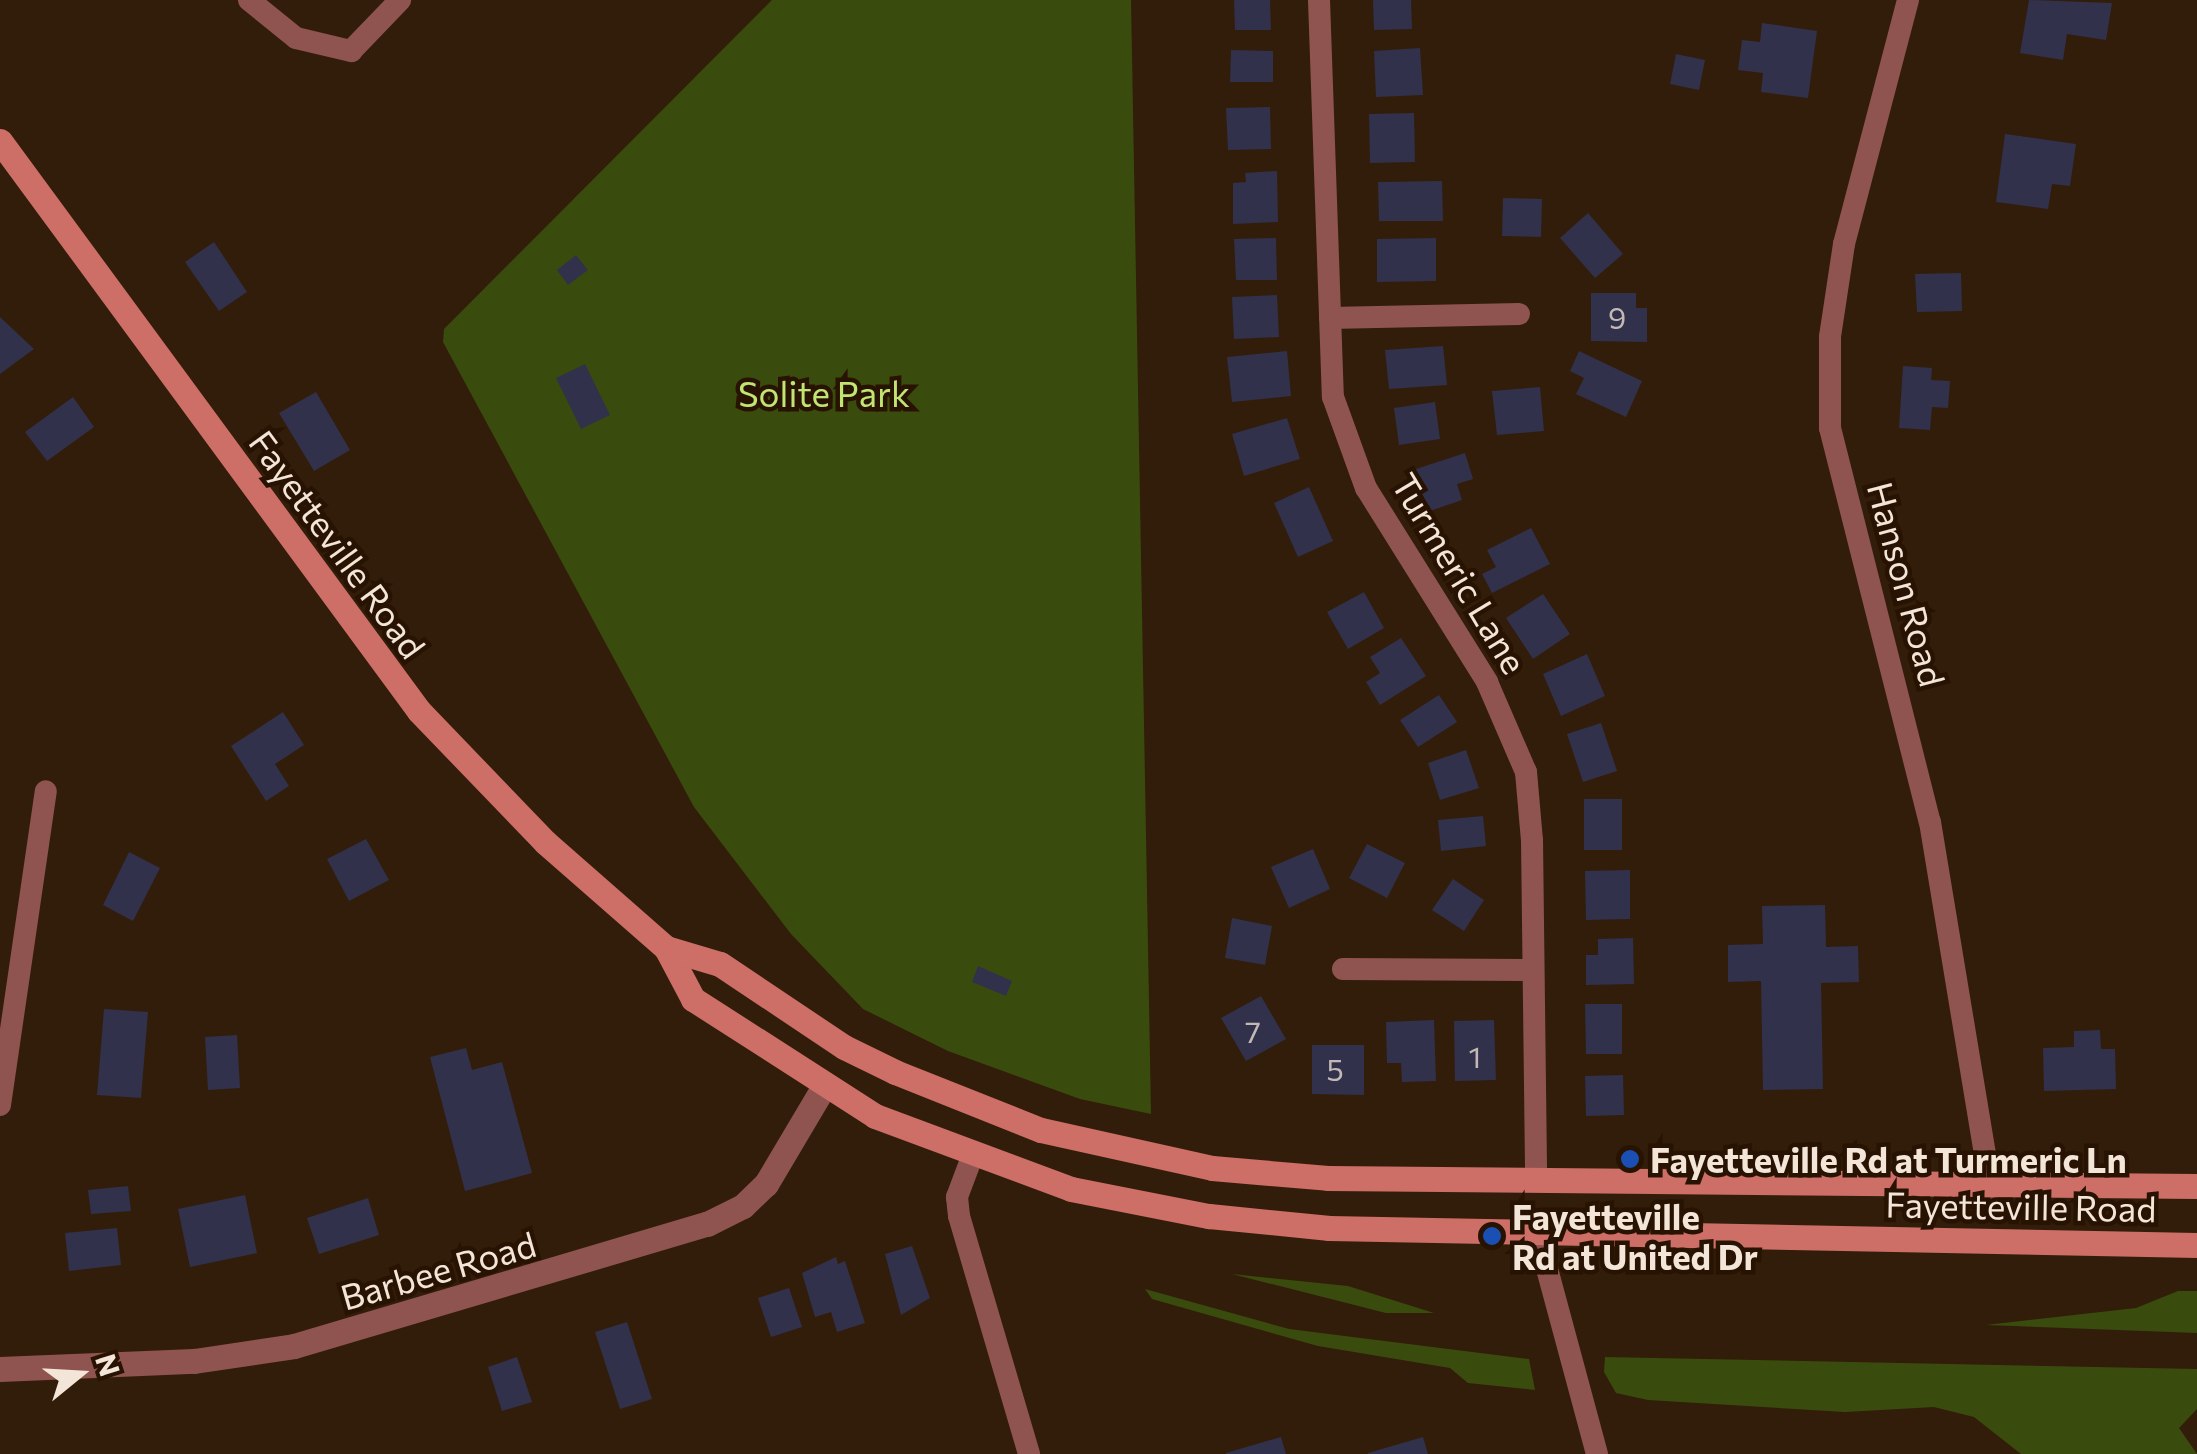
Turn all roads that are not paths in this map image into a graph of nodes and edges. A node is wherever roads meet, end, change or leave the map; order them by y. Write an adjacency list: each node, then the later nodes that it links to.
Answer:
1 (250, 0): 2 (street)
2 (400, 0)
3 (1320, 0): 7 (street, Turmeric Lane)
4 (1908, 0): 17 (street, Hanson Road)
5 (0, 140): 9 (main road, Fayetteville Road)
6 (1519, 314): 7 (street)
7 (1330, 318): 11 (street, Turmeric Lane)
8 (46, 791): 13 (street)
9 (666, 948): 12 (main road, Fayetteville Road); 15 (main road, Fayetteville Road)
10 (1343, 969): 11 (street)
11 (1532, 970): 15 (street, Turmeric Lane)
12 (823, 1088): 14 (main road, Fayetteville Road); 20 (street, Barbee Road)
13 (0, 1105)
14 (972, 1157): 18 (main road, Fayetteville Road); 21 (street)
15 (1536, 1181): 17 (main road, Fayetteville Road)
16 (2197, 1186): 17 (main road, Fayetteville Road)
17 (1991, 1189)
18 (1536, 1228): 19 (main road, Fayetteville Road); 22 (street)
19 (2197, 1244)
20 (0, 1370)
21 (1029, 1454)
22 (1597, 1454)

